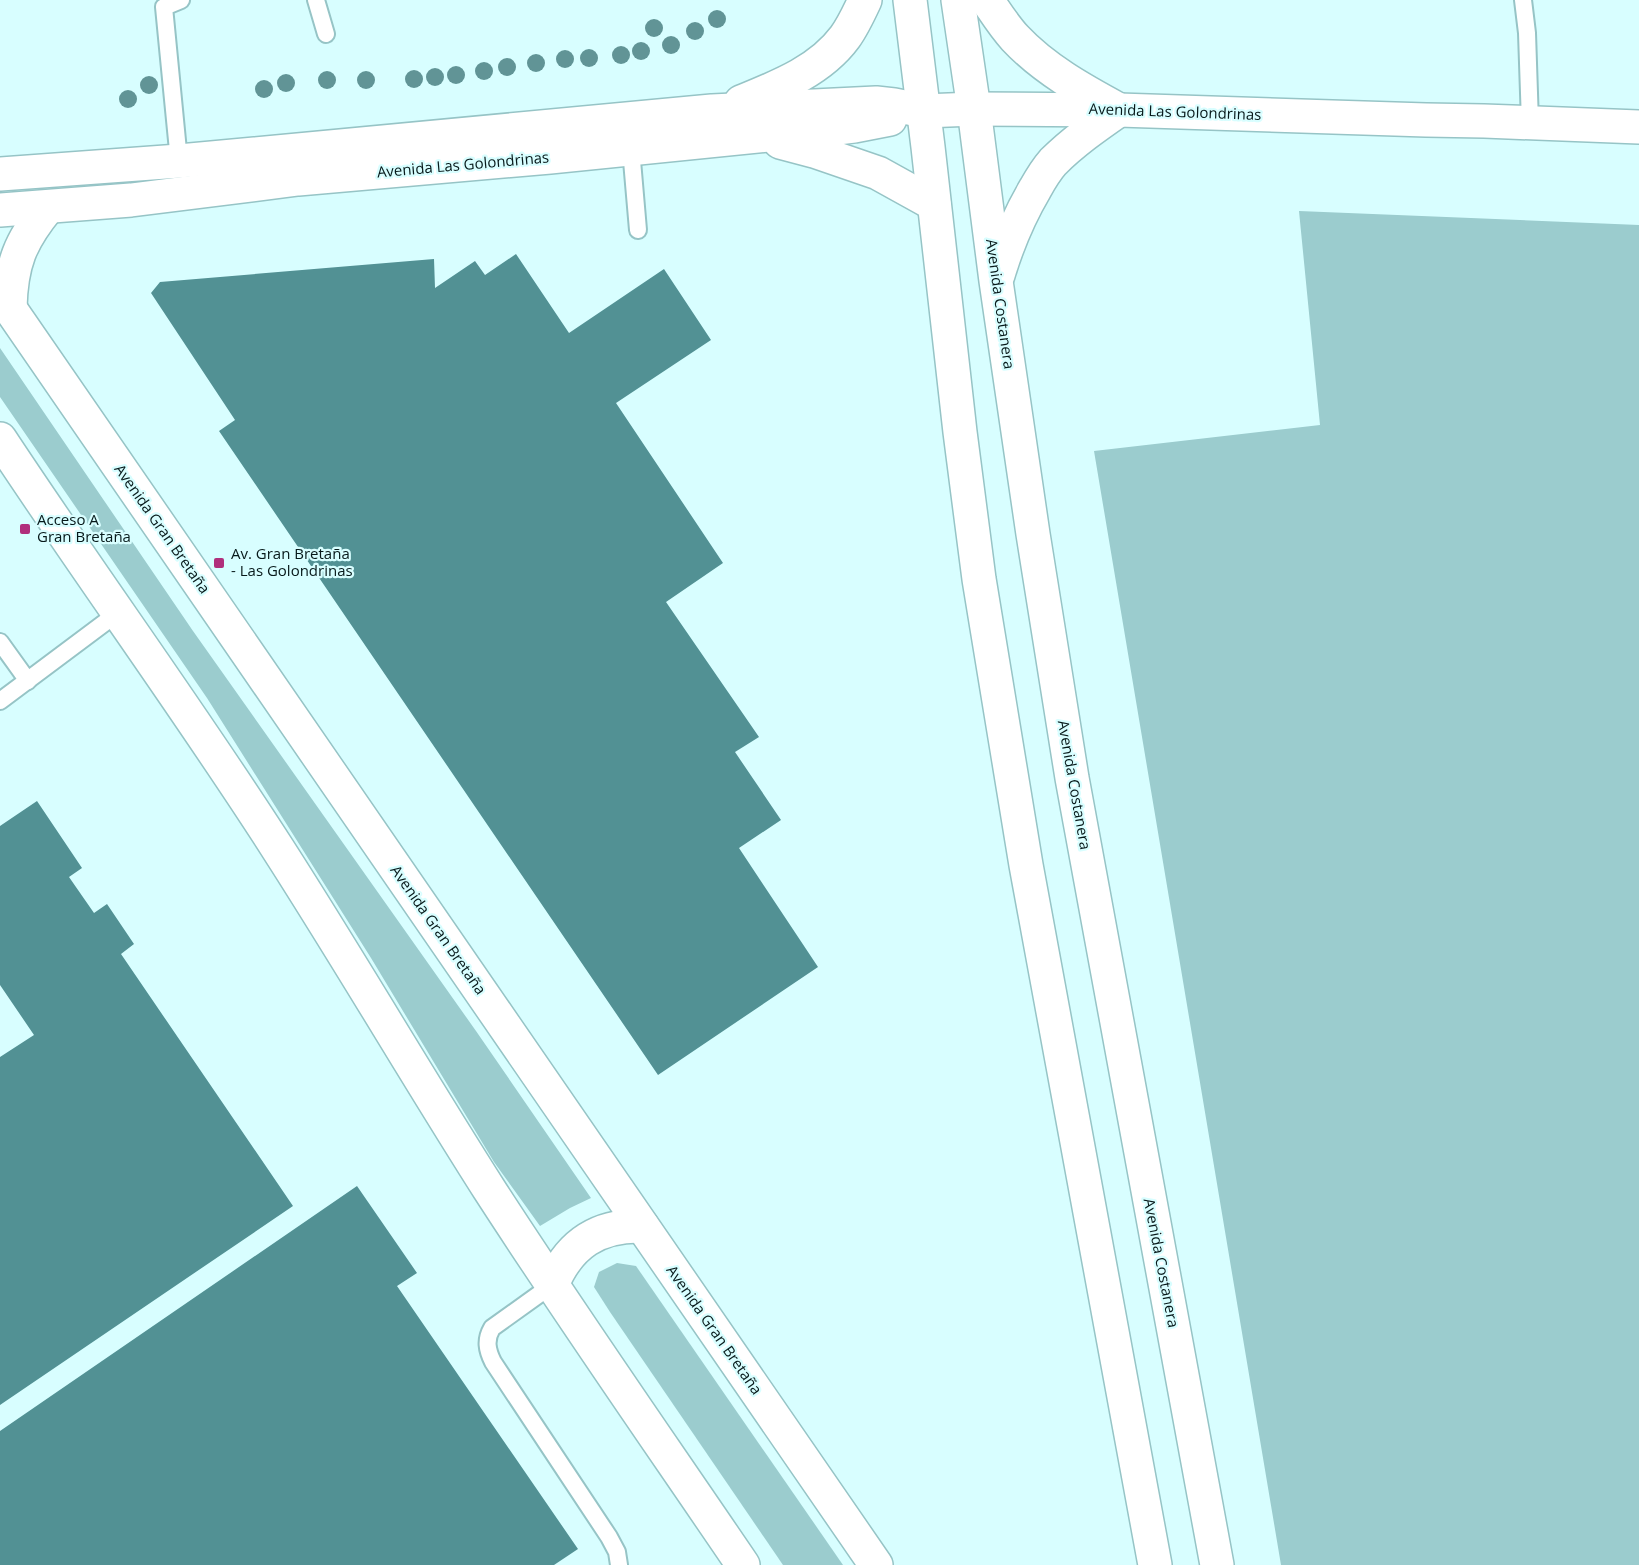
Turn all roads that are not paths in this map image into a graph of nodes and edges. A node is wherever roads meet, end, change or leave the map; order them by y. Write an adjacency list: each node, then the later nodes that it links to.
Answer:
1 (181, 0): 8 (lane)
2 (316, 0): 9 (lane)
3 (865, 0): 12 (main road)
4 (910, 0): 13 (main road)
5 (958, 0): 10 (main road, Avenida Costanera)
6 (987, 0): 11 (main road)
7 (1523, 0): 14 (lane)
8 (164, 4): 18 (lane)
9 (326, 34)
10 (974, 110): 11 (main road, Avenida Las Golondrinas); 13 (main road, Avenida Las Golondrinas); 24 (main road, Avenida Costanera)
11 (1119, 110): 14 (main road, Avenida Las Golondrinas); 24 (main road)
12 (712, 111): 13 (main road, Avenida Las Golondrinas); 18 (main road, Avenida Las Golondrinas)
13 (924, 111): 16 (main road, Avenida Las Golondrinas); 20 (main road)
14 (1530, 123): 15 (main road, Avenida Las Golondrinas)
15 (1639, 127)
16 (761, 136): 17 (main road, Avenida Las Golondrinas); 20 (main road)
17 (631, 149): 21 (main road, Avenida Las Golondrinas); 23 (lane)
18 (179, 161): 19 (main road, Avenida Las Golondrinas)
19 (0, 174)
20 (934, 204): 36 (main road)
21 (48, 207): 22 (main road, Avenida Las Golondrinas); 25 (main road)
22 (0, 210)
23 (638, 230)
24 (996, 281): 37 (main road, Avenida Costanera)
25 (5, 301): 31 (main road, Avenida Gran Bretaña)
26 (3, 446): 27 (main road)
27 (119, 612): 29 (lane); 32 (main road)
28 (0, 642): 29 (lane)
29 (27, 681): 30 (lane)
30 (0, 701)
31 (642, 1226): 32 (main road); 35 (main road, Avenida Gran Bretaña)
32 (552, 1285): 33 (lane); 34 (main road)
33 (619, 1565)
34 (744, 1565)
35 (876, 1565)
36 (1155, 1565)
37 (1217, 1565)

